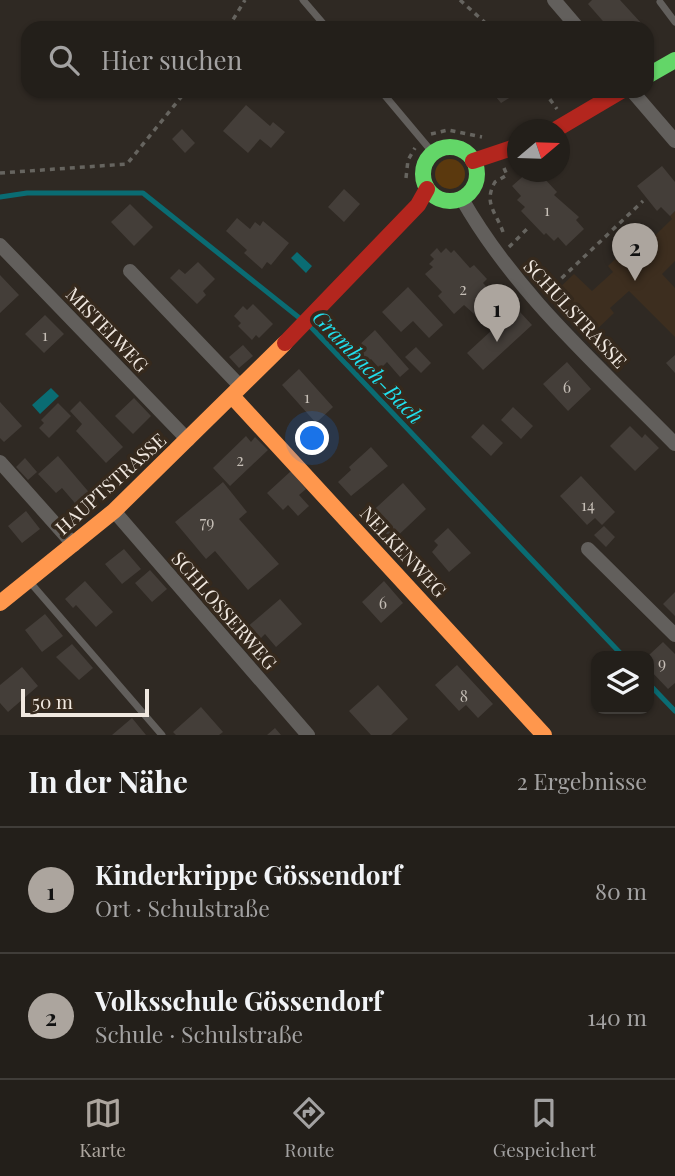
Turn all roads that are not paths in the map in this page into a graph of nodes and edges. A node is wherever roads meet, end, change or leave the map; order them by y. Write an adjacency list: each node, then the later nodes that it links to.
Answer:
1 (303, 0): 4 (lane)
2 (554, 0): 5 (street)
3 (660, 2): 6 (lane)
4 (321, 21)
5 (572, 21)
6 (675, 22)
7 (387, 98): 13 (lane)
8 (609, 98): 10 (main road)
9 (638, 98): 11 (street)
10 (570, 121)
11 (675, 141)
12 (507, 149): 14 (main road)
13 (433, 153): 14 (main road); 15 (main road, HAUPTSTRASSE)
14 (473, 161): 16 (main road)
15 (426, 189): 16 (main road); 19 (main road, HAUPTSTRASSE)
16 (462, 199): 21 (street, SCHULSTRASSE)
17 (0, 244): 20 (street, MISTELWEG)
18 (130, 271): 19 (street)
19 (236, 391): 20 (main road, HAUPTSTRASSE); 31 (main road, NELKENWEG)
20 (188, 440): 23 (main road, HAUPTSTRASSE)
21 (675, 444)
22 (0, 462): 24 (street)
23 (114, 511): 24 (main road, HAUPTSTRASSE); 30 (street, SCHLOSSERWEG)
24 (74, 545): 26 (main road, HAUPTSTRASSE)
25 (589, 549): 28 (street)
26 (28, 581): 27 (main road, HAUPTSTRASSE); 29 (lane)
27 (0, 603)
28 (675, 635)
29 (162, 735)
30 (308, 735)
31 (544, 735)

